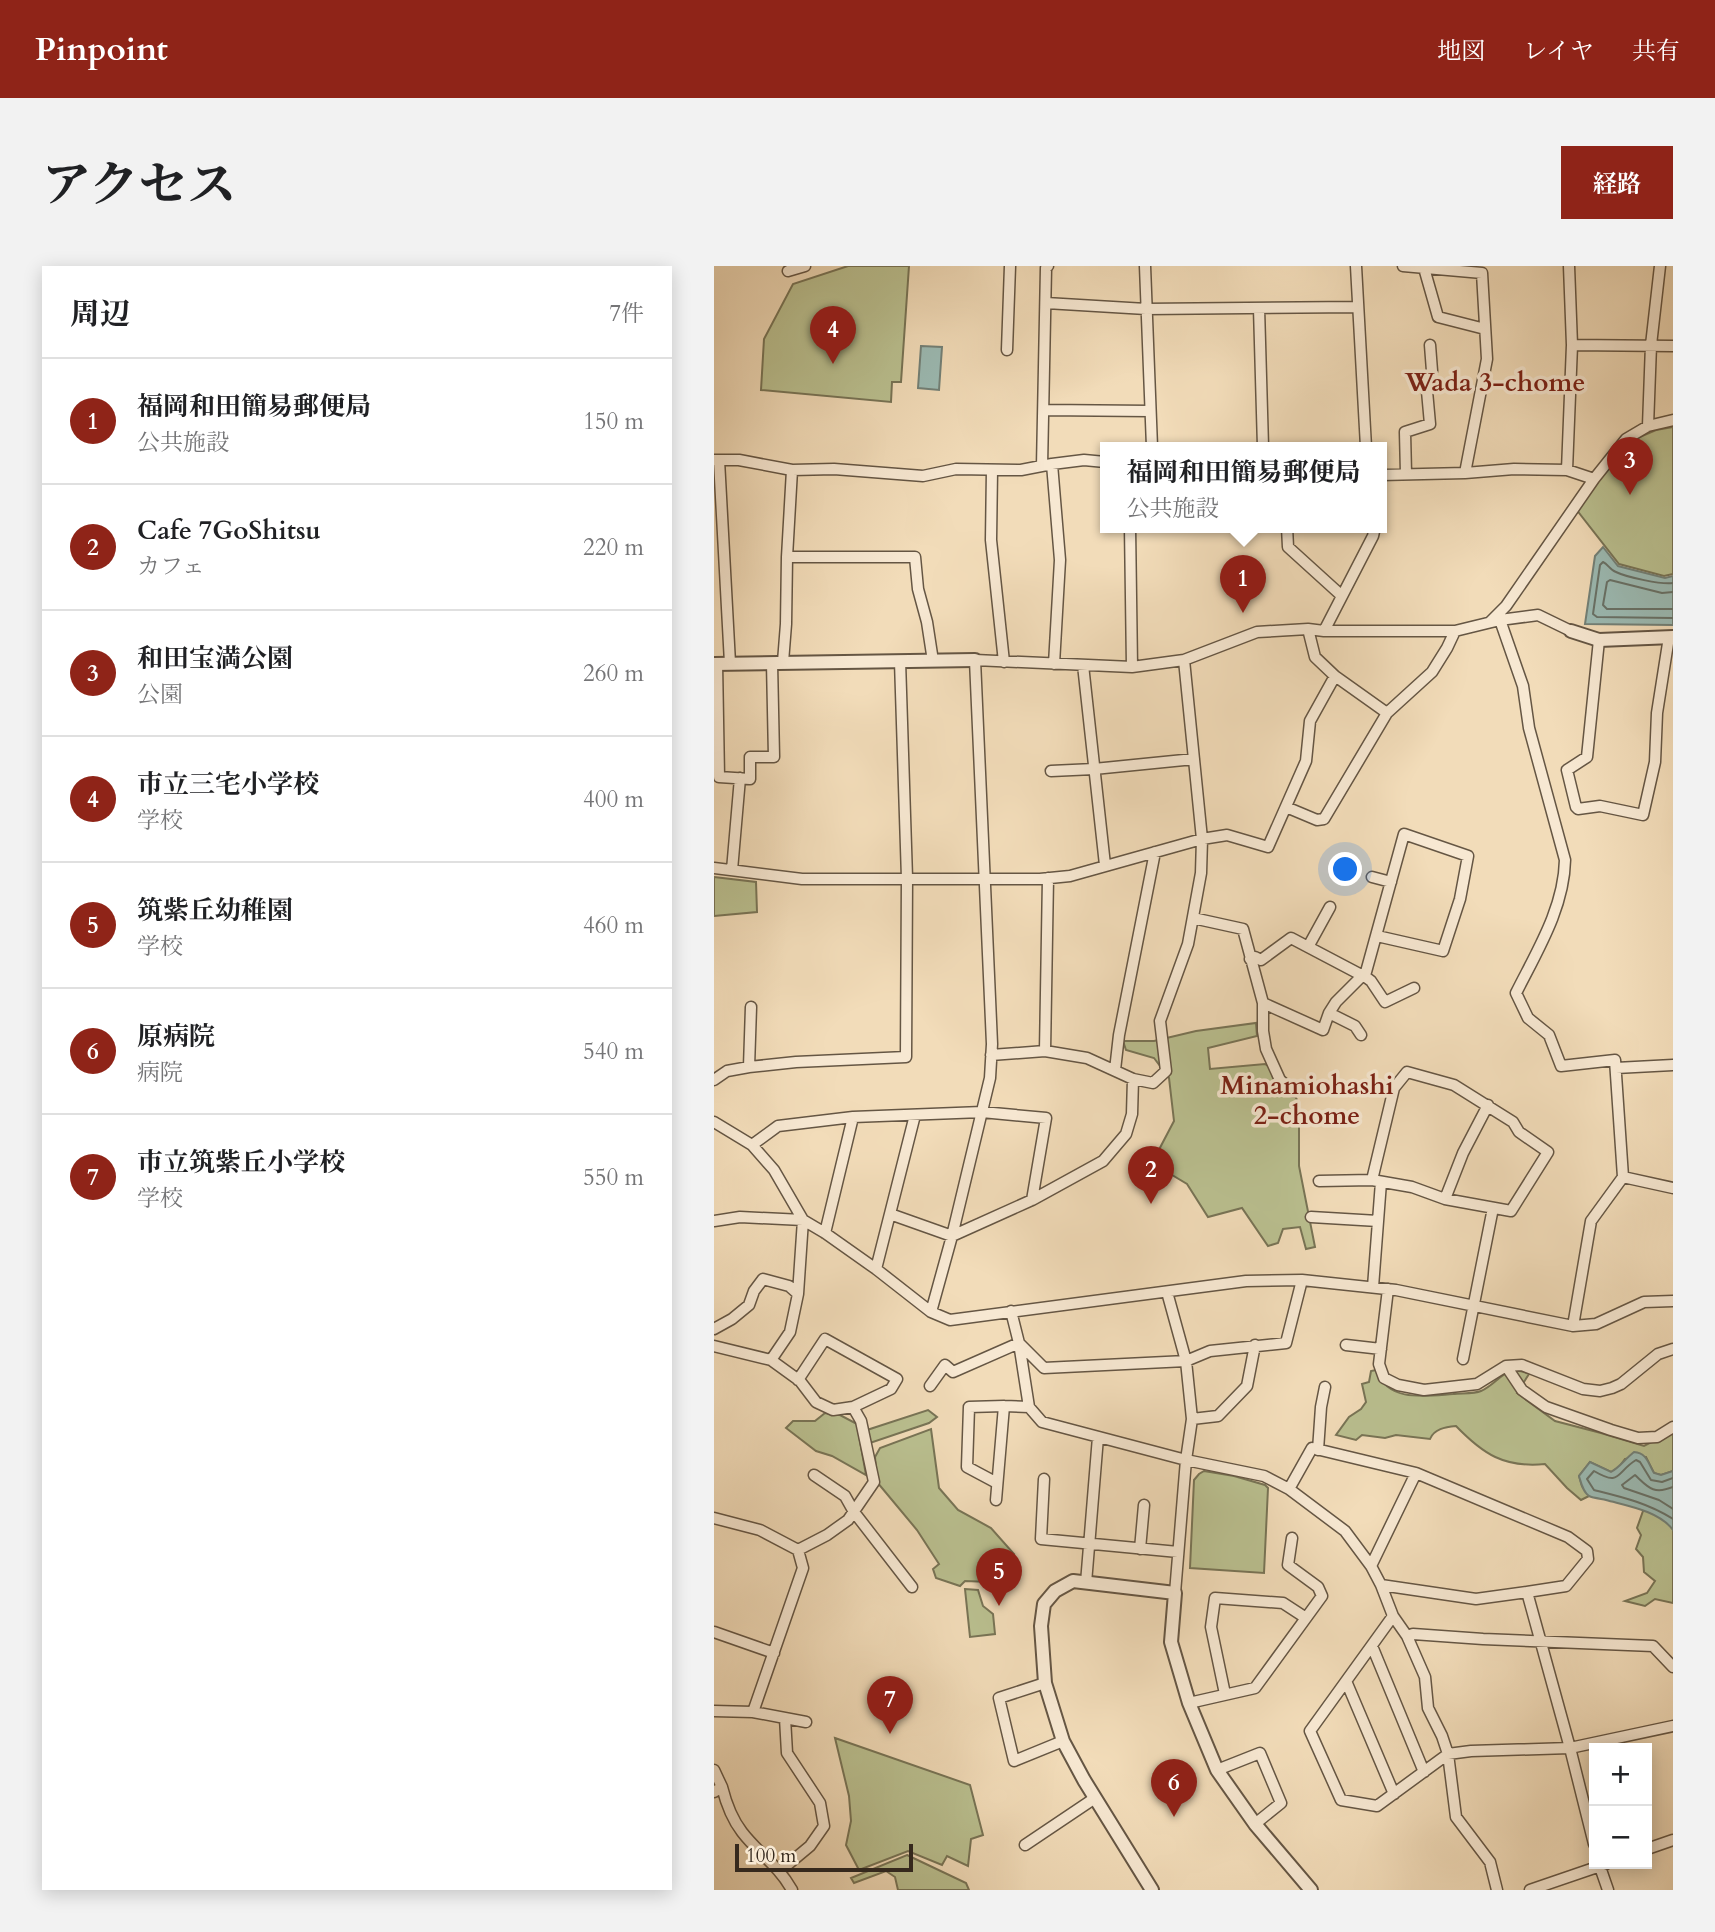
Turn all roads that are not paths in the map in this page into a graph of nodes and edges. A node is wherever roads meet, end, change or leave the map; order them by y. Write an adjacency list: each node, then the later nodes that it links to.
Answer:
1 (806, 266): 10 (street)
2 (1010, 266): 20 (street)
3 (1048, 266): 11 (street)
4 (1145, 266): 14 (street)
5 (1356, 266): 12 (street)
6 (1403, 266): 9 (street)
7 (1569, 266): 17 (street)
8 (1660, 266): 18 (street)
9 (1424, 268): 15 (street); 15 (street)
10 (788, 271)
11 (1045, 303): 14 (street); 21 (street)
12 (1358, 307): 13 (street); 27 (street)
13 (1259, 308): 14 (street); 26 (street)
14 (1146, 309): 22 (street)
15 (1485, 329): 34 (street)
16 (1430, 345): 35 (street)
17 (1572, 345): 18 (street); 33 (street)
18 (1651, 345): 19 (street); 24 (street)
19 (1673, 346)
20 (1007, 350)
21 (1044, 410): 22 (street); 30 (street)
22 (1150, 411): 25 (street)
23 (1673, 420): 24 (street)
24 (1648, 426): 37 (street)
25 (1152, 442)
26 (1263, 442)
27 (1366, 442)
28 (717, 460): 31 (street); 56 (street)
29 (1100, 462): 30 (street)
30 (1047, 465): 32 (street); 57 (street)
31 (792, 470): 32 (street); 41 (street)
32 (992, 470): 55 (street)
33 (1567, 470): 34 (street); 37 (street)
34 (1465, 473): 35 (street)
35 (1406, 474): 36 (street)
36 (1387, 475)
37 (1594, 479): 43 (street)
38 (1130, 533): 59 (street)
39 (1287, 533): 42 (street)
40 (1374, 533): 42 (street)
41 (787, 557): 50 (street); 54 (street)
42 (1342, 596): 45 (street)
43 (1495, 621): 46 (street); 47 (street); 94 (street)
44 (1308, 629): 45 (street); 52 (street); 60 (street)
45 (1324, 631): 46 (street)
46 (1455, 631): 61 (street)
47 (1571, 631): 49 (street)
48 (1671, 637): 49 (street); 49 (street)
49 (1599, 640)
50 (933, 660): 51 (street); 53 (street)
51 (975, 660): 55 (street); 75 (street)
52 (1184, 660): 59 (street); 62 (street)
53 (900, 661): 54 (street); 74 (street)
54 (777, 662): 56 (street); 65 (street)
55 (1004, 662): 57 (street)
56 (720, 663): 66 (street)
57 (1054, 664): 58 (street)
58 (1083, 665): 59 (street); 63 (street)
59 (1132, 667)
60 (1335, 676): 61 (street); 67 (street)
61 (1387, 713): 67 (street)
62 (1194, 760): 63 (street); 68 (street)
63 (1094, 769): 64 (street); 70 (street)
64 (1051, 771)
65 (740, 779): 66 (street); 72 (street)
66 (716, 780)
67 (1286, 807): 68 (street)
68 (1202, 839): 69 (street); 79 (street)
69 (1154, 852): 70 (street); 95 (street)
70 (1105, 865): 76 (street)
71 (714, 868): 72 (street)
72 (732, 870): 74 (street)
73 (1372, 877): 77 (street)
74 (907, 878): 75 (street); 93 (street)
75 (984, 878): 76 (street); 90 (street)
76 (1048, 878): 89 (street)
77 (1391, 882): 80 (street); 80 (street)
78 (1330, 907): 81 (street)
79 (1193, 918): 82 (street); 97 (street)
80 (1377, 936): 83 (street)
81 (1308, 947): 82 (street); 83 (street)
82 (1250, 959): 85 (street)
83 (1363, 976): 84 (street); 87 (street)
84 (1414, 988)
85 (1264, 1003): 87 (street); 99 (street)
86 (751, 1007): 93 (street)
87 (1329, 1013): 88 (street)
88 (1361, 1035)
89 (1045, 1051): 90 (street); 95 (street)
90 (991, 1055): 101 (street)
91 (714, 1065): 96 (street)
92 (1673, 1065): 94 (street)
93 (749, 1066): 96 (street)
94 (1616, 1069): 106 (street)
95 (1115, 1070): 97 (street)
96 (727, 1071): 98 (street)
97 (1133, 1079): 111 (street)
98 (714, 1080)
99 (1293, 1091)
100 (1488, 1105): 108 (street); 110 (street); 112 (street)
101 (982, 1112): 102 (street); 111 (street); 119 (street)
102 (915, 1115): 103 (street); 113 (street)
103 (853, 1117): 105 (street); 118 (street)
104 (714, 1122): 105 (street)
105 (752, 1145): 115 (street)
106 (1623, 1177): 109 (street); 131 (street)
107 (1319, 1181): 108 (street)
108 (1376, 1181): 110 (street); 117 (street)
109 (1673, 1188)
110 (1445, 1199): 112 (street)
111 (1032, 1200): 119 (street)
112 (1493, 1208): 128 (street)
113 (890, 1214): 119 (street); 120 (street)
114 (1311, 1217): 117 (street)
115 (803, 1220): 116 (street); 118 (street); 126 (street)
116 (714, 1221)
117 (1378, 1221): 122 (street)
118 (825, 1233): 120 (street)
119 (952, 1236): 130 (street)
120 (876, 1269): 130 (street)
121 (1301, 1280): 122 (street); 124 (street); 134 (street)
122 (1373, 1287): 123 (street)
123 (1388, 1289): 128 (street); 137 (street)
124 (1167, 1292): 129 (street); 141 (street)
125 (1673, 1293): 127 (street)
126 (798, 1294): 132 (street); 140 (street)
127 (1673, 1301): 131 (street)
128 (1472, 1305): 131 (street); 139 (street)
129 (1011, 1311): 130 (street); 133 (street)
130 (931, 1312)
131 (1573, 1326)
132 (714, 1329)
133 (1019, 1343): 141 (street); 144 (street); 148 (street)
134 (1255, 1345): 141 (street); 149 (street)
135 (1346, 1345): 137 (street)
136 (714, 1346): 140 (street)
137 (1381, 1349): 142 (street)
138 (1673, 1349): 142 (street)
139 (1462, 1359)
140 (771, 1360): 143 (street)
141 (1186, 1361): 149 (street)
142 (1506, 1366): 150 (street)
143 (798, 1380): 147 (street); 147 (street)
144 (930, 1386)
145 (1325, 1387): 152 (street)
146 (1004, 1406): 148 (street); 157 (street); 157 (street)
147 (853, 1407): 161 (street)
148 (1029, 1407): 151 (street)
149 (1192, 1419): 153 (street)
150 (1673, 1427)
151 (1098, 1437): 153 (street); 164 (street)
152 (1318, 1450): 154 (street); 158 (street)
153 (1186, 1460): 158 (street); 167 (street)
154 (1416, 1473): 168 (street); 172 (street)
155 (814, 1475): 161 (street)
156 (1044, 1479): 164 (street)
157 (998, 1483): 159 (street)
158 (1289, 1489): 168 (street)
159 (996, 1500)
160 (1144, 1505): 165 (street)
161 (854, 1512): 166 (street); 171 (street)
162 (714, 1518): 166 (street)
163 (1292, 1538): 175 (street)
164 (1089, 1545): 165 (street); 169 (street)
165 (1140, 1549): 167 (street)
166 (798, 1550): 180 (street)
167 (1178, 1552): 173 (street)
168 (1371, 1566): 170 (street)
169 (1086, 1583): 173 (street); 183 (street)
170 (1381, 1585): 172 (street); 174 (street)
171 (912, 1587)
172 (1527, 1592): 178 (street)
173 (1175, 1593): 185 (street)
174 (1393, 1616): 177 (street); 179 (street)
175 (1306, 1618): 184 (street); 184 (street)
176 (714, 1632): 180 (street)
177 (1407, 1636): 178 (street); 193 (street)
178 (1541, 1641): 181 (street); 192 (street)
179 (1372, 1646): 182 (street); 196 (street)
180 (774, 1653): 187 (street)
181 (1673, 1667)
182 (1346, 1681): 198 (street); 198 (street)
183 (1045, 1683): 191 (street); 191 (street)
184 (1225, 1695): 185 (street)
185 (1189, 1703): 195 (street)
186 (714, 1711): 187 (street)
187 (753, 1712): 188 (street)
188 (785, 1718): 189 (street); 207 (street)
189 (806, 1722)
190 (1673, 1726): 192 (street)
191 (1063, 1741): 199 (street)
192 (1570, 1748): 193 (street); 201 (street)
193 (1448, 1754): 196 (street); 211 (street)
194 (714, 1770): 197 (street)
195 (1217, 1770): 200 (street); 200 (street)
196 (1424, 1772): 198 (street)
197 (718, 1790): 207 (street)
198 (1394, 1794)
199 (1096, 1798): 203 (street); 209 (street)
200 (1255, 1824): 210 (street)
201 (1589, 1824)
202 (1673, 1839): 204 (street)
203 (1025, 1845)
204 (1652, 1847)
205 (1589, 1868): 212 (street)
206 (1602, 1869): 213 (street)
207 (780, 1871): 208 (street)
208 (792, 1890)
209 (1152, 1890)
210 (1311, 1890)
211 (1497, 1890)
212 (1530, 1890)
213 (1608, 1890)

